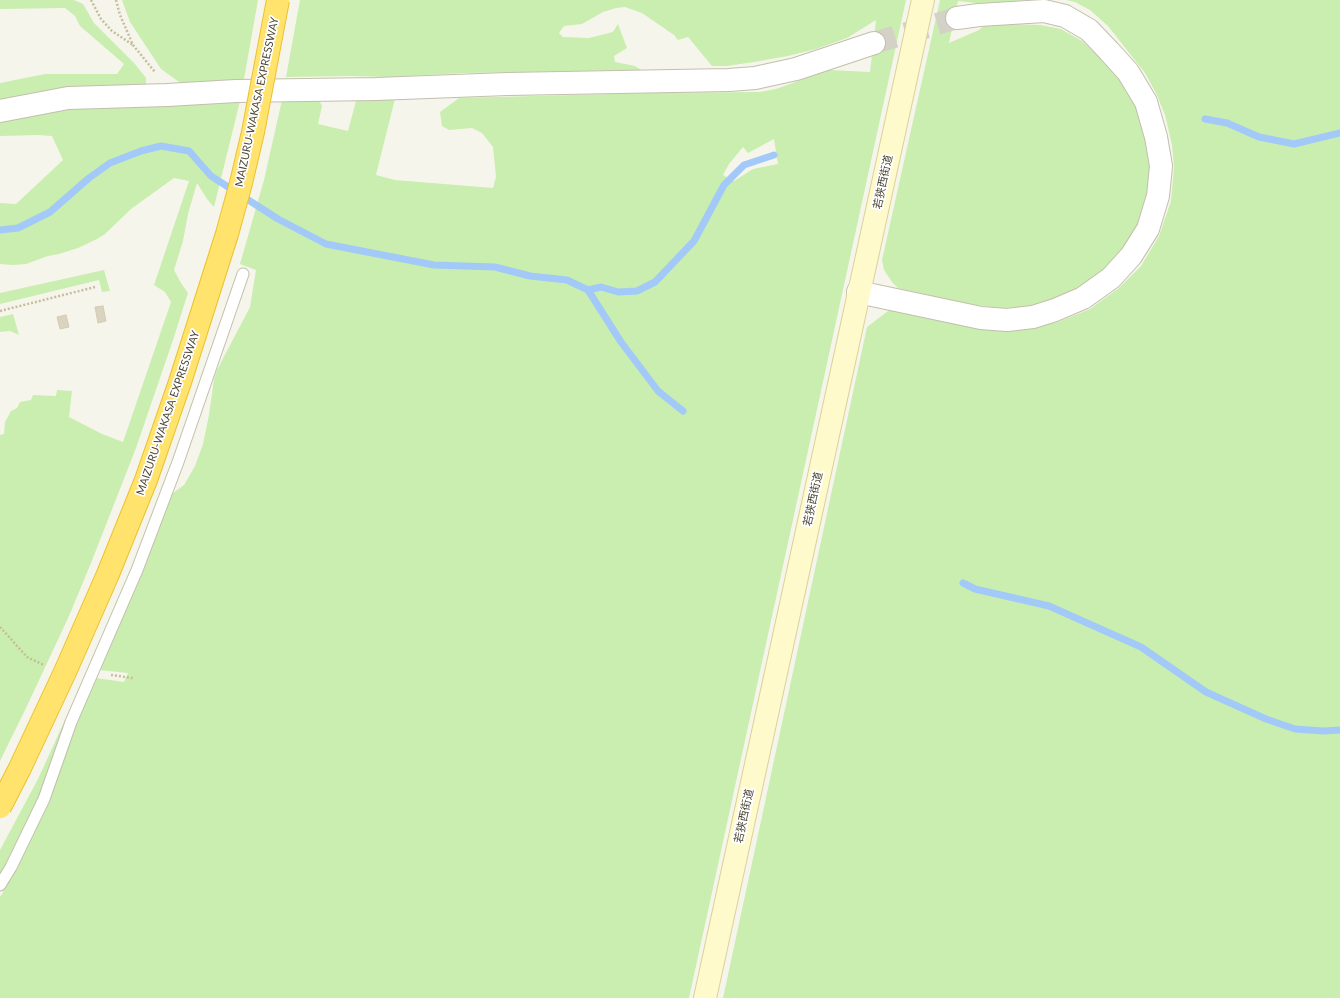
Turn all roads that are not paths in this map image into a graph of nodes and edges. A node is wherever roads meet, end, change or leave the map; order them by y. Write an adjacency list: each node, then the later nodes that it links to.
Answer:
1 (278, 0): 8 (highway, MAIZURU-WAKASA EXPRESSWAY, bridge)
2 (923, 0): 7 (street, 若狭西街道)
3 (957, 18): 7 (street)
4 (874, 43): 5 (street)
5 (0, 111)
6 (243, 274): 9 (lane)
7 (858, 292): 10 (street, 若狭西街道)
8 (0, 807)
9 (0, 885)
10 (705, 998)

